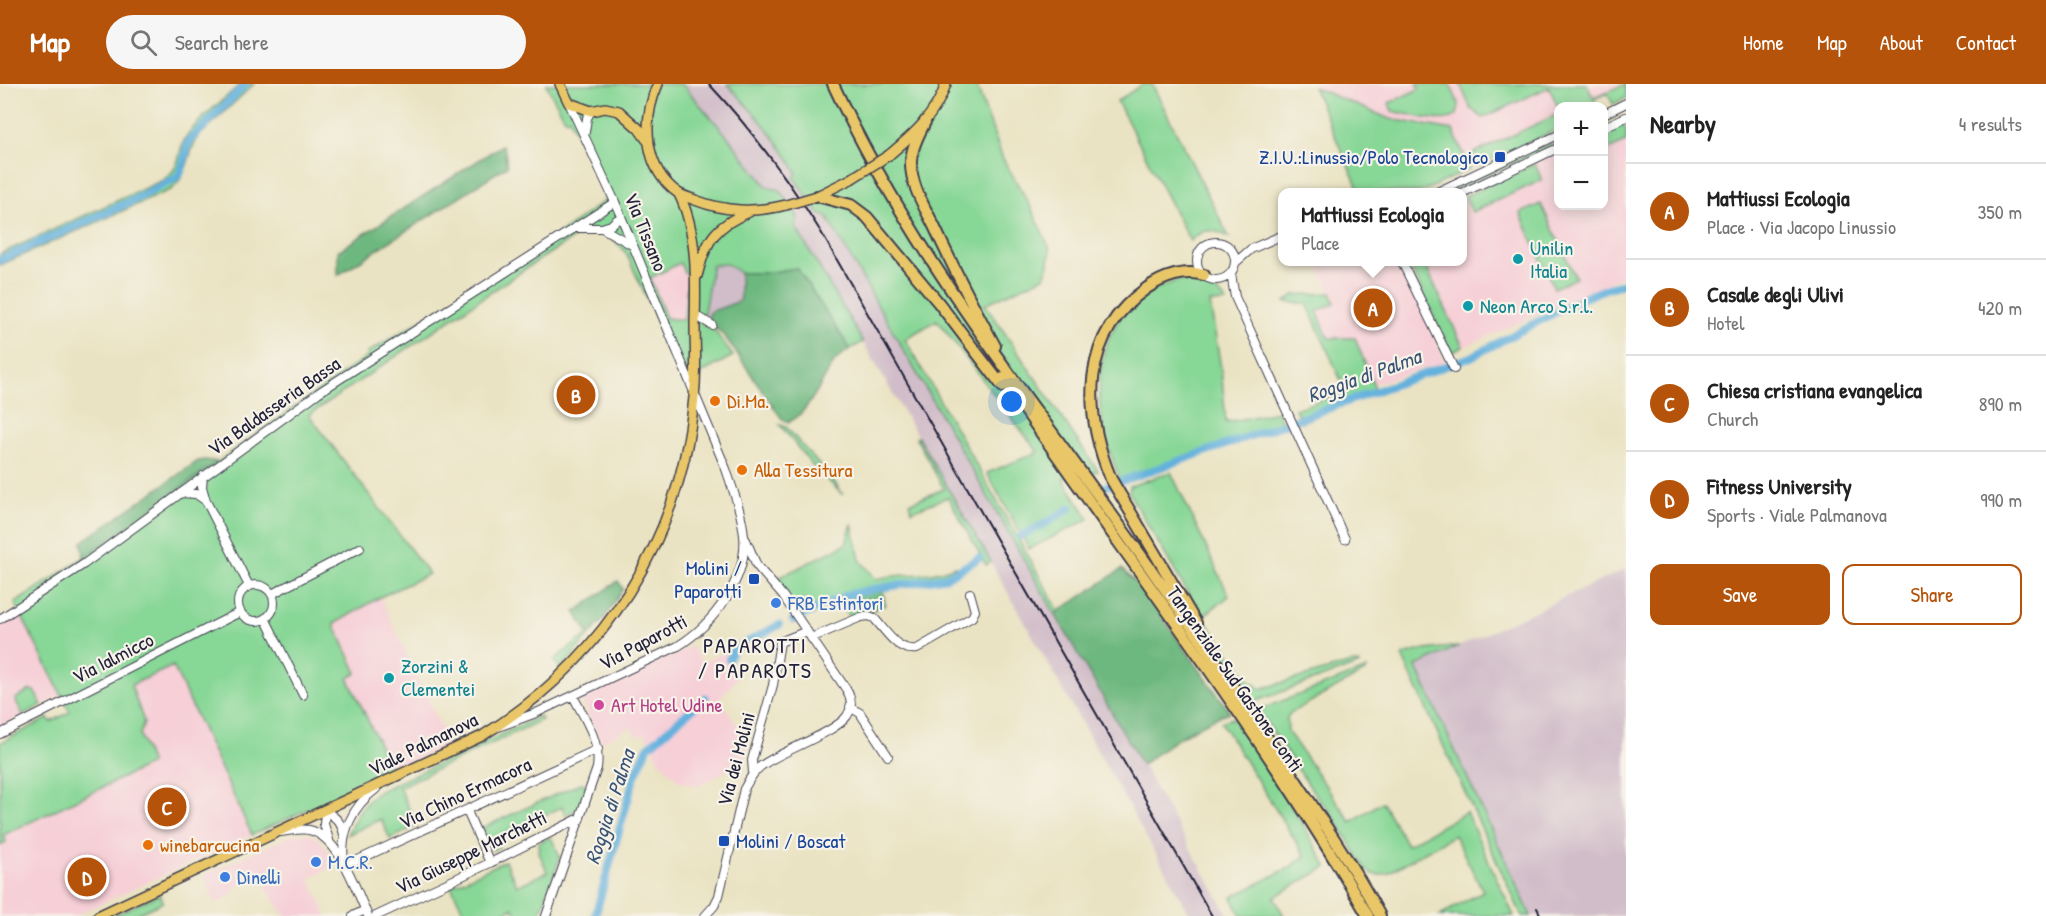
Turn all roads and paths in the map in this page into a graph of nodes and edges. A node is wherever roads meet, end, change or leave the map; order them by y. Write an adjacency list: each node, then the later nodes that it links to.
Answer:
1 (560, 84): 5 (main road, Via Tissano)
2 (658, 84): 14 (main road)
3 (831, 84): 40 (highway); 41 (highway)
4 (946, 84): 10 (main road)
5 (569, 103): 7 (main road); 12 (street, Via Tissano)
6 (1626, 103): 8 (street)
7 (591, 111): 12 (street); 14 (main road)
8 (1608, 112)
9 (1626, 117): 11 (street)
10 (925, 122): 19 (main road, bridge); 40 (highway)
11 (1608, 126)
12 (585, 134): 20 (street, Via Tissano)
13 (1554, 137): 16 (street)
14 (647, 140): 18 (main road)
15 (1554, 150): 17 (street)
16 (1445, 188)
17 (1467, 190)
18 (679, 194): 21 (main road); 34 (main road, Viale Palmanova)
19 (817, 196): 21 (main road, bridge); 41 (highway)
20 (615, 202): 22 (street, Via Tissano); 23 (street, Via Baldasseria Bassa)
21 (750, 212): 34 (main road, Viale Palmanova)
22 (621, 216): 24 (street); 26 (street, Via Tissano)
23 (574, 228): 24 (street); 42 (street, Via Baldasseria Bassa)
24 (602, 228): 26 (street)
25 (1278, 237): 28 (street)
26 (632, 245): 39 (street, Via Tissano)
27 (1228, 246): 28 (street); 29 (street); 32 (street)
28 (1251, 249): 29 (street)
29 (1235, 263): 31 (street)
30 (1404, 266): 38 (street)
31 (1231, 274): 33 (street); 35 (street)
32 (1204, 275): 33 (street); 55 (highway)
33 (1215, 280): 35 (street)
34 (695, 284): 36 (main road, Viale Palmanova)
35 (1235, 297): 46 (street)
36 (696, 316): 37 (street); 39 (main road, Viale Palmanova)
37 (712, 325)
38 (1452, 366)
39 (694, 395): 45 (street, Via Paparotti); 59 (main road, Viale Palmanova)
40 (1051, 432): 55 (highway, Tangenziale Sud Gastone Conti)
41 (1064, 468): 79 (highway, Tangenziale Sud Gastone Conti)
42 (203, 476): 43 (street, Via Baldasseria Bassa); 44 (street)
43 (181, 493): 44 (street); 53 (street, Via Baldasseria Bassa)
44 (206, 501): 48 (street)
45 (744, 536): 54 (street); 57 (street, Via Paparotti)
46 (1345, 540)
47 (360, 548): 50 (street)
48 (249, 586): 50 (street); 51 (street)
49 (970, 593): 54 (street)
50 (272, 594): 52 (street)
51 (240, 612): 52 (street); 60 (street, Via Ialmicco)
52 (265, 618): 56 (street)
53 (0, 619)
54 (809, 634): 58 (street); 63 (street, Via dei Molini)
55 (1234, 687): 80 (highway, Tangenziale Sud Gastone Conti)
56 (303, 695)
57 (573, 696): 59 (street, Via Paparotti); 61 (street)
58 (850, 707): 62 (street); 63 (street)
59 (497, 727): 64 (main road, Viale Palmanova)
60 (0, 734)
61 (598, 749): 66 (street, Via Chino Ermacora); 67 (street)
62 (888, 756)
63 (753, 773): 78 (street, Via dei Molini)
64 (381, 784): 65 (main road, Viale Palmanova); 69 (street)
65 (326, 811): 68 (main road, Viale Palmanova); 69 (street); 70 (street)
66 (467, 811): 71 (street); 72 (street, Via Chino Ermacora)
67 (580, 818): 71 (street, Via Giuseppe Marchetti); 77 (street)
68 (280, 832): 70 (street); 74 (main road, Viale Palmanova)
69 (345, 836): 72 (street)
70 (329, 840): 72 (street)
71 (490, 863): 76 (street, Via Giuseppe Marchetti)
72 (345, 866): 73 (street)
73 (367, 913): 75 (street)
74 (101, 915)
75 (353, 916)
76 (376, 916)
77 (546, 916)
78 (705, 916)
79 (1368, 916)
80 (1380, 916)

